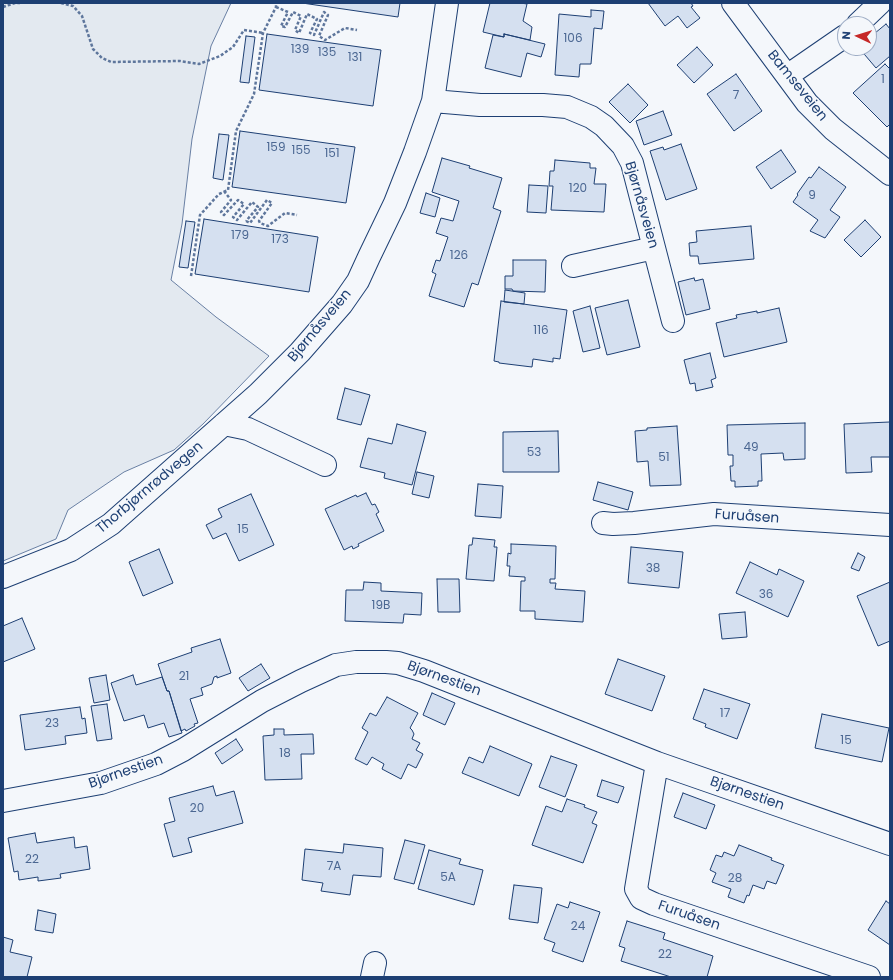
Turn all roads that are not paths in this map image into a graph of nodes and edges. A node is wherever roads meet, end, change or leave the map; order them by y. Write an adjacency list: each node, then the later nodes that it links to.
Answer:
1 (448, 3): 7 (street, Bjørnåsveien)
2 (733, 3): 6 (street, Bamseveien)
3 (880, 3): 4 (street)
4 (866, 16)
5 (837, 41): 6 (street)
6 (786, 76): 8 (street, Bamseveien)
7 (433, 101): 9 (street, Bjørnåsveien); 12 (street, Bjørnåsveien)
8 (890, 174)
9 (654, 248): 10 (street); 11 (street, Bjørnåsveien)
10 (573, 266)
11 (673, 321)
12 (245, 405): 13 (street, Thorbjørnrødvegen)
13 (224, 424): 14 (street); 17 (street, Thorbjørnrødvegen)
14 (325, 465)
15 (604, 523): 16 (street, Furuåsen)
16 (890, 525)
17 (3, 577)
18 (657, 763): 19 (street, Bjørnestien); 20 (street, Bjørnestien); 21 (street, Furuåsen)
19 (3, 801)
20 (890, 844)
21 (869, 977)

